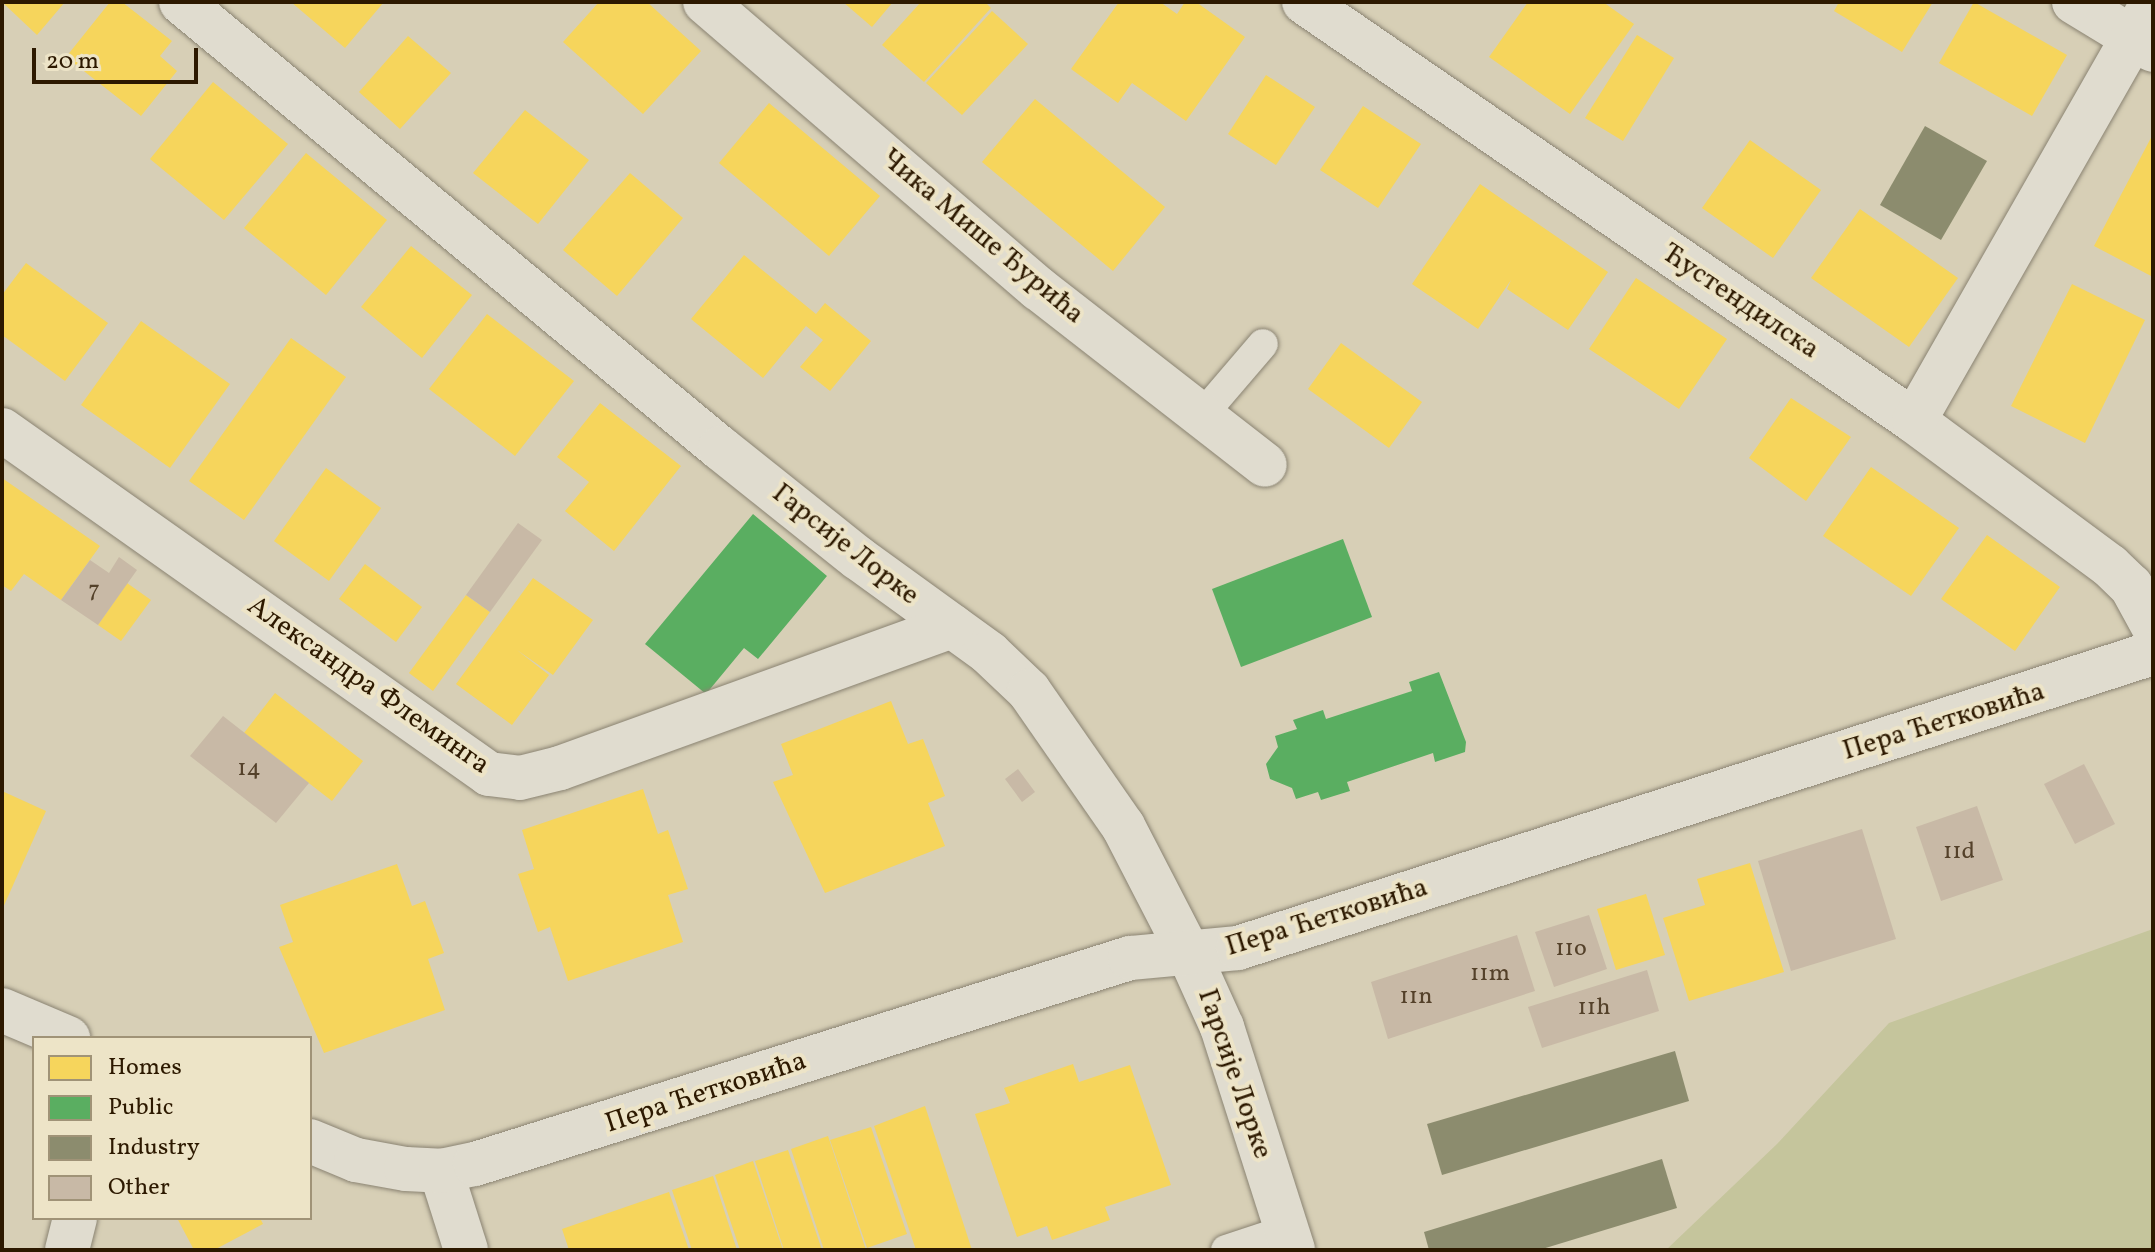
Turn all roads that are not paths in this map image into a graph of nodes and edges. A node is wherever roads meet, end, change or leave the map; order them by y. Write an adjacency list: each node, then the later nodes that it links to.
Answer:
1 (181, 2): 11 (street, Гарсије Лорке)
2 (705, 2): 7 (street, Чика Мише Ђурића)
3 (1304, 2): 8 (street, Ћустендилска)
4 (2074, 2): 5 (street)
5 (2146, 30): 8 (street)
6 (1263, 344): 7 (lane)
7 (1203, 414): 10 (street, Чика Мише Ђурића)
8 (1914, 421): 12 (street, Ћустендилска)
9 (2, 430): 11 (street, Александра Флеминга)
10 (1265, 465)
11 (952, 626): 14 (street, Гарсије Лорке)
12 (2153, 626)
13 (2153, 653): 14 (street, Пера Ћетковића)
14 (1189, 954): 18 (street, Пера Ћетковића); 20 (street, Гарсије Лорке)
15 (2, 1010): 16 (street)
16 (63, 1036)
17 (312, 1142): 18 (street, Пера Ћетковића)
18 (441, 1171): 22 (street)
19 (74, 1220): 21 (street)
20 (1290, 1240): 23 (lane)
21 (67, 1250)
22 (466, 1250)
23 (1226, 1250)

